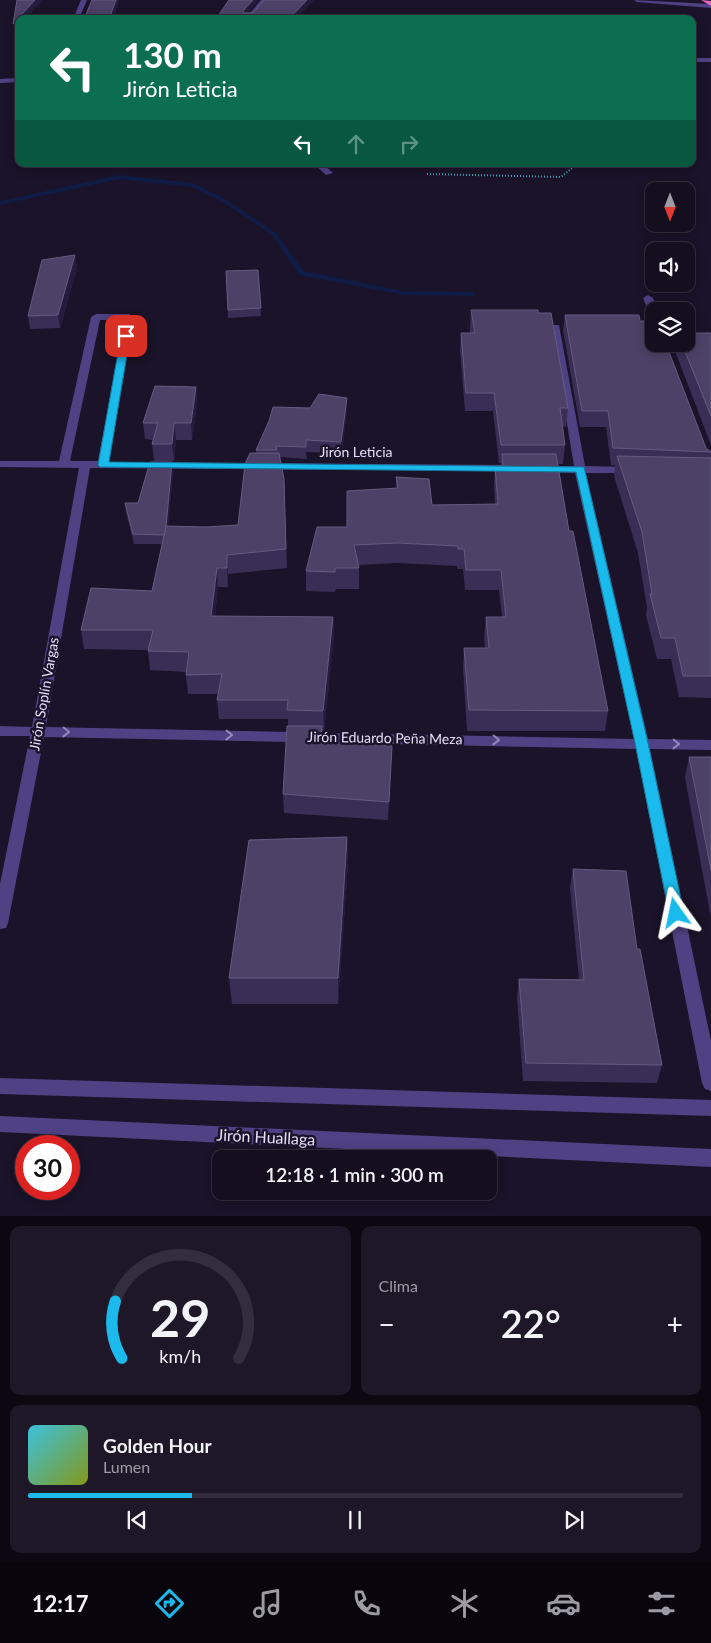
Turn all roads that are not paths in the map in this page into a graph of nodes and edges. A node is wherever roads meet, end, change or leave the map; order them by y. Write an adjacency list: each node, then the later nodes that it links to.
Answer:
1 (84, 0): 6 (street)
2 (264, 0): 7 (street)
3 (637, 0): 5 (street)
4 (704, 0): 5 (highway)
5 (711, 5)
6 (78, 15)
7 (251, 15)
8 (696, 60): 9 (street)
9 (711, 60)
10 (15, 80): 11 (street)
11 (0, 81)
12 (322, 167): 13 (street)
13 (329, 173)
14 (648, 298): 15 (street)
15 (650, 302)
16 (556, 328): 21 (street)
17 (0, 464): 18 (street, Jirón Leticia)
18 (64, 465): 19 (street, Jirón Leticia); 20 (street)
19 (85, 465): 20 (street, Jirón Leticia); 24 (street, Jirón Soplín Vargas)
20 (103, 465): 21 (street, Jirón Leticia)
21 (580, 469): 22 (street, Jirón Leticia); 25 (street)
22 (646, 471)
23 (0, 732): 24 (street, Jirón Eduardo Peña Meza)
24 (38, 732): 25 (street, Jirón Eduardo Peña Meza, one-way to 25); 27 (street, Jirón Soplín Vargas)
25 (642, 743): 26 (street, Jirón Eduardo Peña Meza, one-way to 26); 28 (street)
26 (711, 745)
27 (0, 923)
28 (711, 1083)
29 (0, 1086): 30 (street)
30 (711, 1108)
31 (0, 1124): 32 (street, Jirón Huallaga)
32 (711, 1158)

